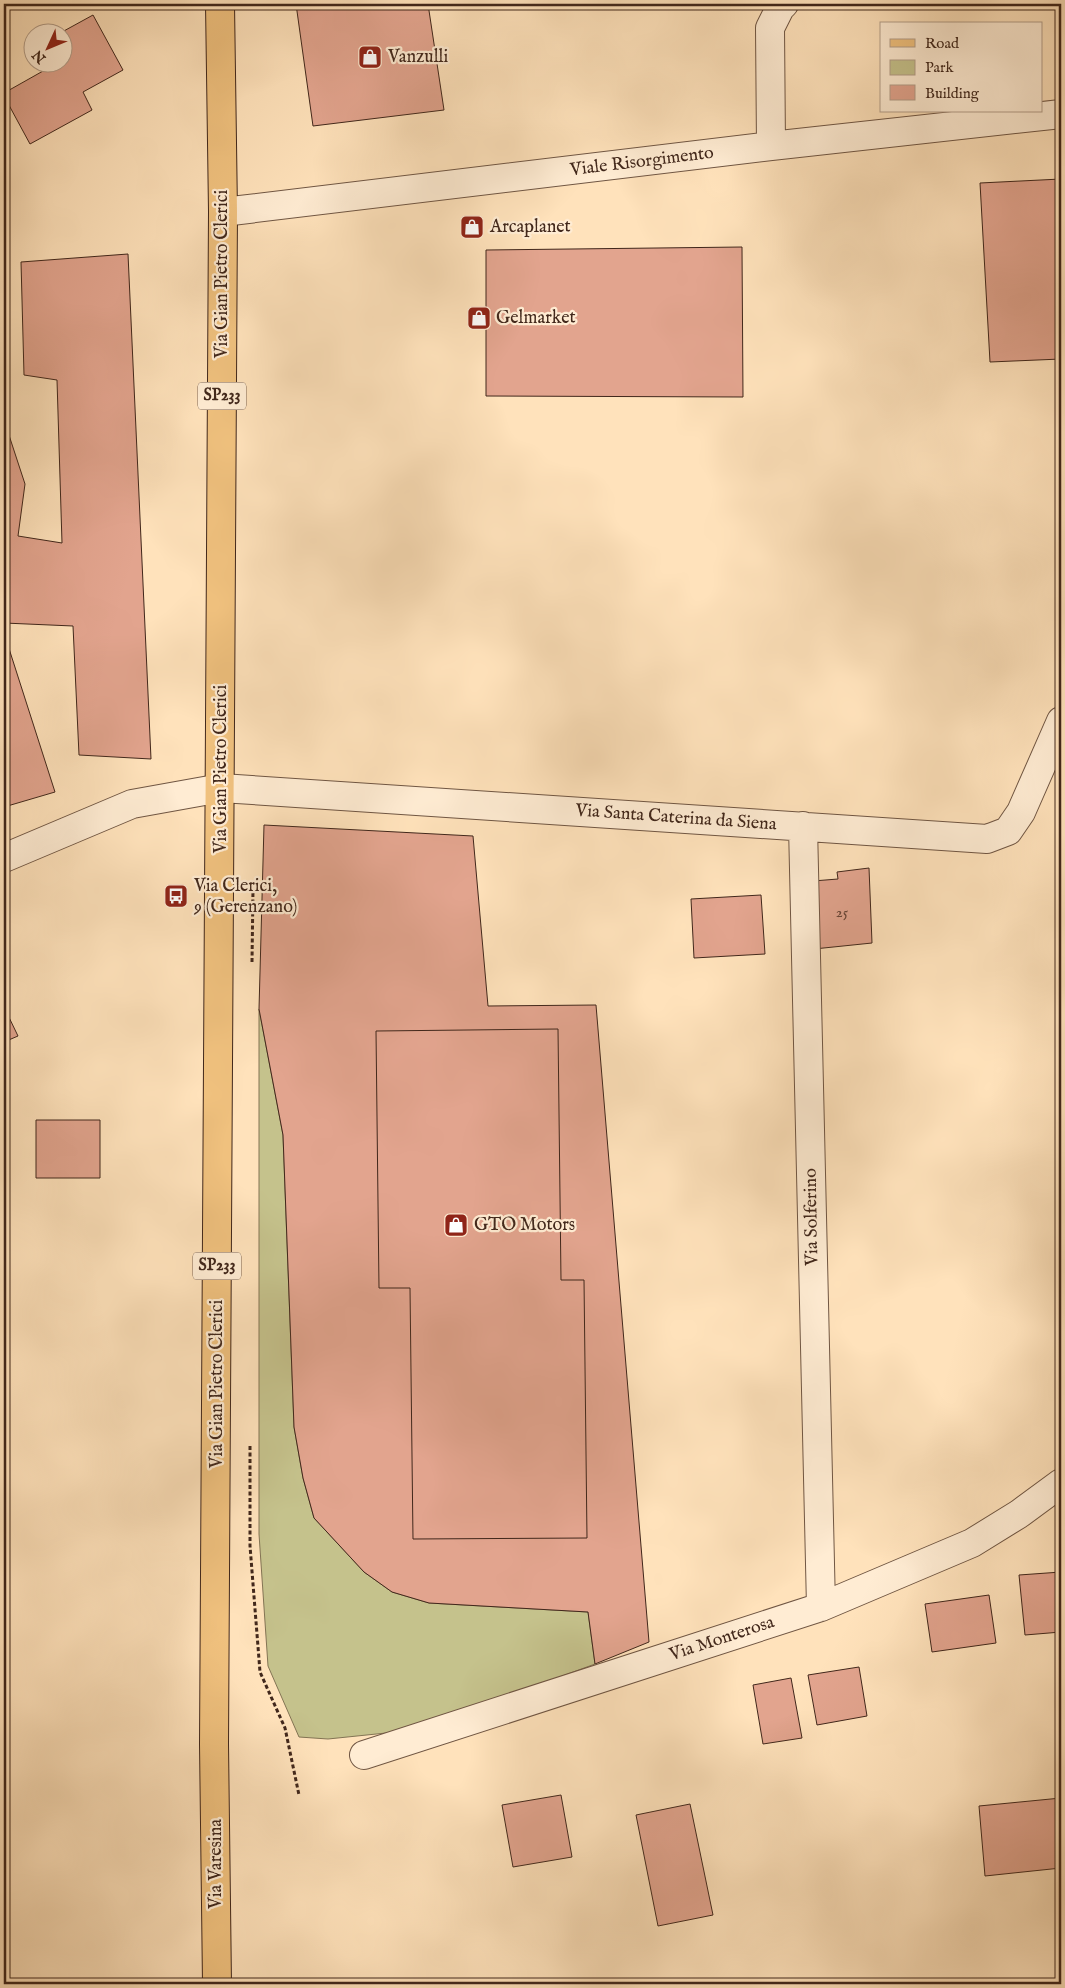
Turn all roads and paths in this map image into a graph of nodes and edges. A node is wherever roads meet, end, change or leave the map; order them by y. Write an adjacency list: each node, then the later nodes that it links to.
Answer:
1 (220, 4): 5 (main road, Via Gian Pietro Clerici / SP233)
2 (784, 4): 4 (street)
3 (1061, 114): 4 (street, Viale Risorgimento)
4 (771, 146): 5 (street, Viale Risorgimento)
5 (223, 212): 7 (main road, Via Gian Pietro Clerici / SP233)
6 (1061, 721): 8 (street, Via Santa Caterina da Siena)
7 (221, 788): 8 (street, Via Santa Caterina da Siena); 9 (street, Via Santa Caterina da Siena); 12 (main road, Via Gian Pietro Clerici / SP233)
8 (803, 826): 11 (street, Via Solferino)
9 (4, 858)
10 (1061, 1483): 11 (street, Via Monterosa)
11 (821, 1607): 13 (street, Via Monterosa)
12 (214, 1744): 14 (main road, Via Varesina)
13 (364, 1755)
14 (217, 1984)

